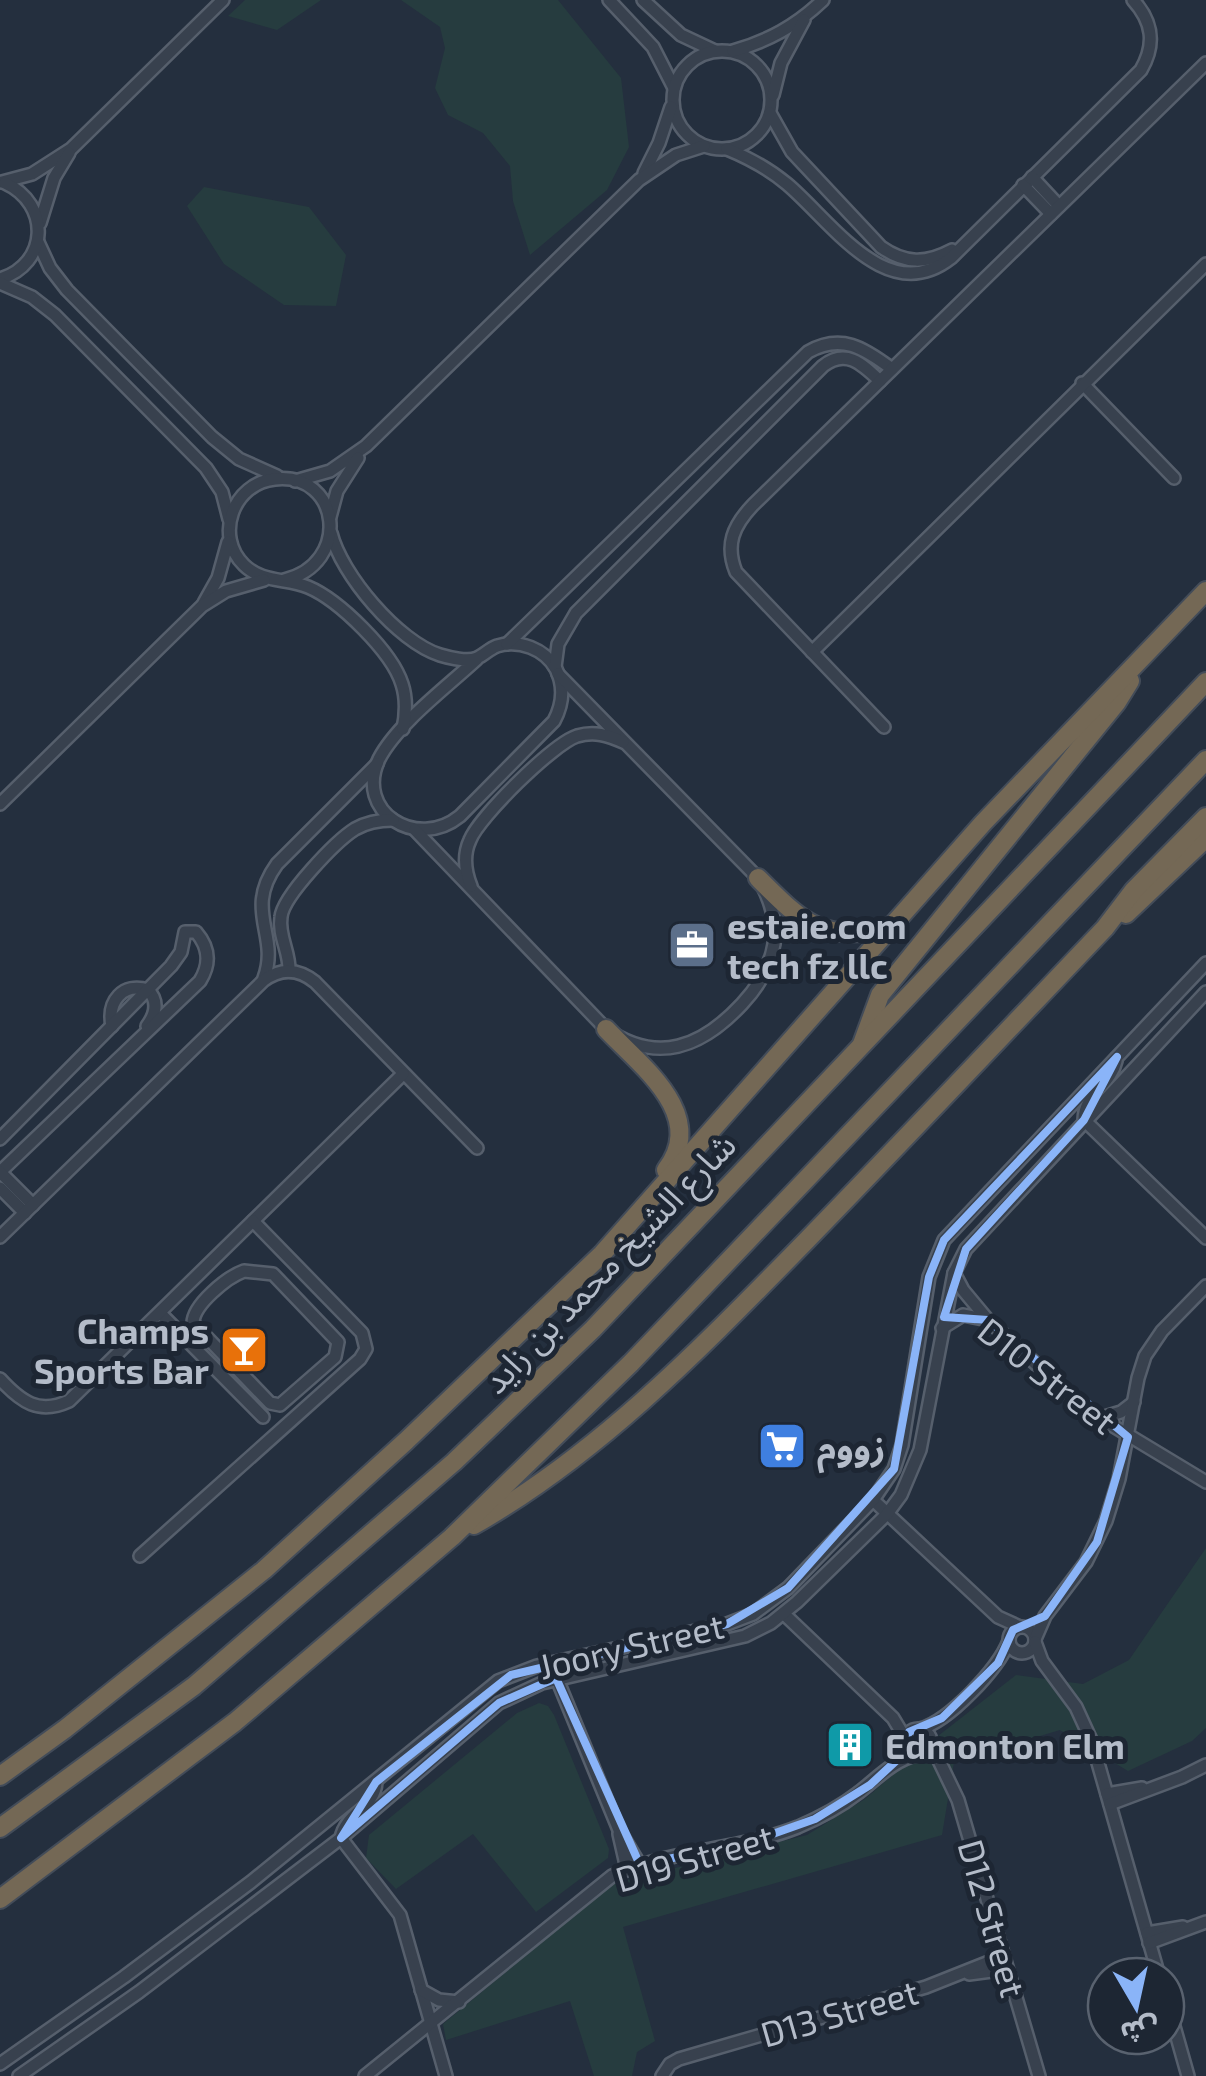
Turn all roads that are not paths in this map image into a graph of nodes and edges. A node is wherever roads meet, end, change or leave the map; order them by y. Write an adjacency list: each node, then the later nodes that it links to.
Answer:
1 (223, 0): 16 (street)
2 (609, 0): 10 (street)
3 (643, 0): 7 (street)
4 (823, 0): 6 (street)
5 (1134, 0): 18 (street)
6 (806, 16): 8 (street); 11 (street)
7 (715, 51): 8 (street); 10 (street)
8 (733, 51): 11 (street)
9 (1206, 63): 20 (street)
10 (674, 88): 12 (street)
11 (772, 97): 13 (street)
12 (673, 103): 14 (street); 17 (street)
13 (770, 113): 15 (street); 23 (street)
14 (704, 146): 15 (street); 17 (street)
15 (727, 149): 23 (street)
16 (71, 150): 19 (street); 21 (street)
17 (639, 180): 29 (street)
18 (1028, 181): 20 (street); 23 (street)
19 (1, 182): 21 (street)
20 (1055, 210): 26 (street)
21 (40, 227): 22 (street)
22 (38, 242): 25 (street); 31 (street)
23 (960, 246)
24 (1206, 264): 28 (street)
25 (0, 281): 33 (street)
26 (892, 370): 27 (street); 39 (street)
27 (880, 381): 40 (street); 43 (street)
28 (1082, 384): 30 (street); 40 (street)
29 (366, 446): 31 (street); 32 (street)
30 (1174, 478)
31 (291, 480): 32 (street); 33 (street)
32 (330, 518): 34 (street)
33 (229, 525): 35 (street); 38 (street)
34 (331, 533): 36 (street); 41 (street)
35 (268, 579): 36 (street); 38 (street)
36 (284, 580): 46 (street)
37 (1206, 591): 42 (highway)
38 (202, 606): 50 (street)
39 (506, 644): 41 (street); 43 (street)
40 (812, 652): 45 (street)
41 (477, 658): 46 (street)
42 (1138, 662): 57 (highway); 66 (highway)
43 (557, 670): 47 (street); 53 (street)
44 (1206, 682): 66 (highway, شارع الشيخ محمد بن زايد)
45 (884, 727)
46 (403, 729): 49 (street)
47 (627, 744): 55 (street); 56 (street)
48 (1206, 760): 94 (highway)
49 (377, 764): 52 (street); 61 (street)
50 (0, 804)
51 (1206, 817): 58 (highway)
52 (393, 820): 53 (street); 60 (street)
53 (415, 830): 56 (street)
54 (1206, 838): 58 (highway)
55 (758, 878): 57 (highway); 64 (street)
56 (472, 890): 64 (street)
57 (890, 927): 78 (highway)
58 (1105, 928): 94 (highway)
59 (1206, 963): 67 (street, Joory Street)
60 (289, 970): 61 (street); 68 (street)
61 (263, 981): 74 (street)
62 (148, 990): 65 (street); 65 (street); 70 (street)
63 (1206, 992): 69 (street, Joory Street)
64 (606, 1029): 78 (highway)
65 (137, 1042): 72 (street)
66 (860, 1048): 118 (highway, شارع الشيخ محمد بن زايد)
67 (1117, 1057): 69 (street); 92 (street, Joory Street)
68 (403, 1074): 71 (street); 75 (street)
69 (1084, 1120): 77 (street); 79 (street, Joory Street)
70 (0, 1138)
71 (477, 1148)
72 (0, 1172): 74 (street)
73 (0, 1188): 74 (street)
74 (29, 1209): 76 (street)
75 (253, 1221): 81 (street); 95 (street)
76 (0, 1238)
77 (1205, 1239)
78 (602, 1254): 115 (highway)
79 (954, 1273): 84 (street); 85 (street, Joory Street)
80 (1206, 1286): 87 (street)
81 (172, 1301): 82 (street); 83 (street)
82 (160, 1313): 86 (street); 88 (street)
83 (192, 1319): 83 (street)
84 (988, 1320): 85 (street, D10 Street); 89 (street, D10 Street)
85 (942, 1328): 93 (street, Joory Street)
86 (0, 1380)
87 (1134, 1402): 89 (street); 90 (street)
88 (263, 1417)
89 (1098, 1419): 90 (street, D10 Street)
90 (1128, 1437): 91 (street, D10 Street); 97 (street)
91 (1206, 1482)
92 (873, 1500): 93 (street); 116 (street, Joory Street)
93 (887, 1514): 96 (street, Joory Street); 98 (street)
94 (452, 1537): 121 (highway)
95 (140, 1556)
96 (784, 1614): 105 (street, Joory Street); 106 (street)
97 (1045, 1616): 99 (street); 101 (street)
98 (998, 1617): 99 (street); 100 (street)
99 (1022, 1627): 100 (street); 101 (street)
100 (1009, 1639): 102 (street); 104 (street)
101 (1035, 1641): 102 (street); 103 (street)
102 (1022, 1654): 103 (street); 104 (street)
103 (1042, 1661): 117 (street)
104 (998, 1663): 107 (street)
105 (557, 1679): 119 (street, Joory Street); 120 (street)
106 (893, 1718): 108 (street); 109 (street)
107 (942, 1718): 108 (street); 110 (street)
108 (918, 1729): 109 (street); 110 (street)
109 (905, 1741): 111 (street); 113 (street, D19 Street)
110 (931, 1743): 111 (street); 112 (street, D12 Street)
111 (918, 1756): 112 (street); 113 (street, D19 Street)
112 (938, 1763): 125 (street, D12 Street)
113 (893, 1765): 120 (street, D19 Street)
114 (1206, 1765): 117 (street)
115 (0, 1776)
116 (376, 1782): 119 (street); 129 (street, Joory Street)
117 (1109, 1799): 123 (street)
118 (0, 1828)
119 (342, 1838): 126 (street); 130 (street, Joory Street)
120 (634, 1867): 127 (street, D19 Street)
121 (0, 1899)
122 (1206, 1922): 123 (street)
123 (1148, 1938): 124 (street)
124 (1154, 1956)
125 (1006, 1962): 133 (street, D13 Street); 134 (street, D12 Street)
126 (421, 1990): 127 (street); 128 (street)
127 (459, 2002): 128 (street, D19 Street)
128 (431, 2025): 131 (street, D19 Street); 132 (street)
129 (0, 2064)
130 (24, 2074)
131 (365, 2076)
132 (446, 2076)
133 (662, 2076)
134 (1039, 2076)

